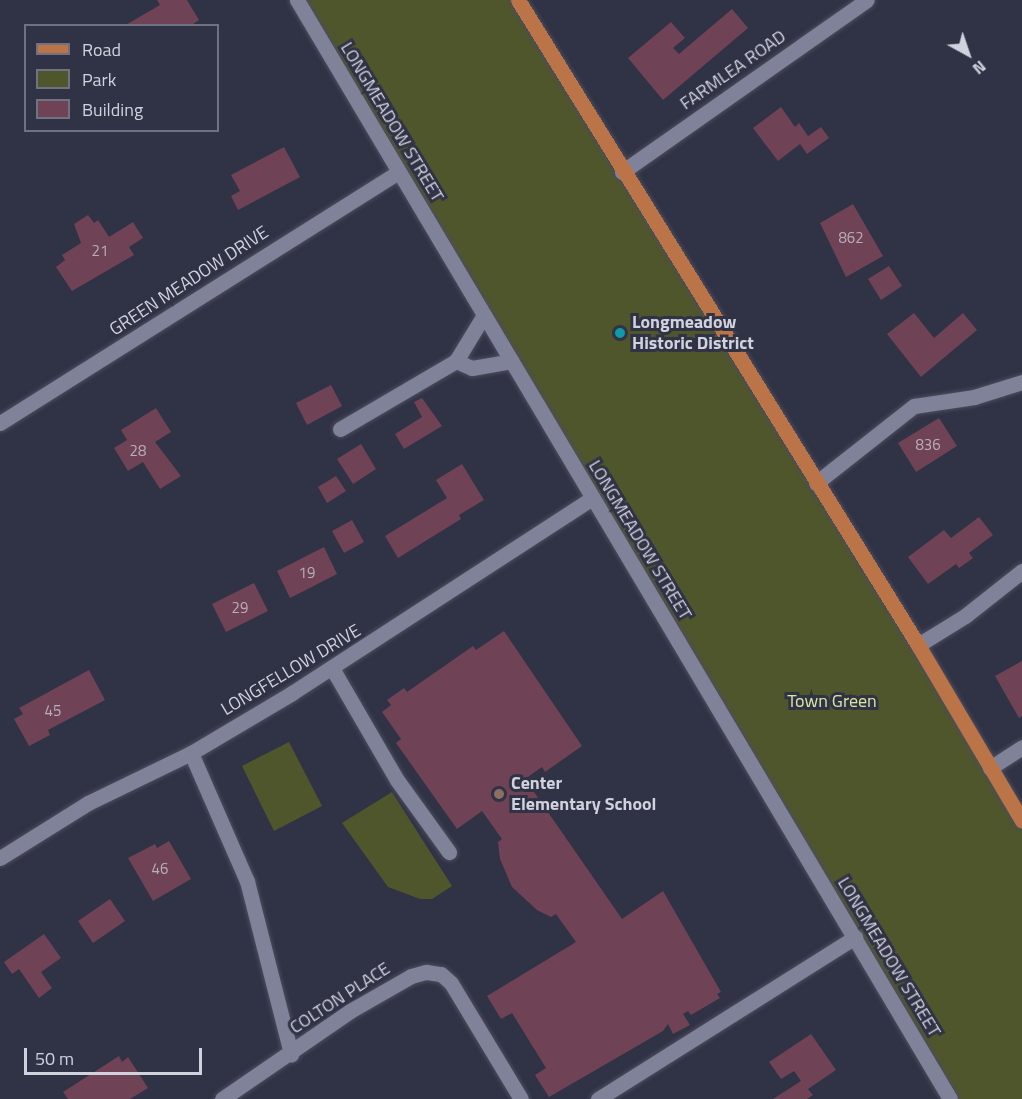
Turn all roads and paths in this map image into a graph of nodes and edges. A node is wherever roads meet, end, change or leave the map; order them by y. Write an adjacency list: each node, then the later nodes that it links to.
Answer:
1 (297, 0): 4 (street, LONGMEADOW STREET)
2 (518, 0): 5 (main road)
3 (867, 0): 5 (street, FARMLEA ROAD)
4 (399, 172): 6 (street, LONGMEADOW STREET); 10 (street, GREEN MEADOW DRIVE)
5 (622, 172): 12 (main road)
6 (483, 315): 7 (street); 8 (street, LONGMEADOW STREET)
7 (456, 361): 8 (street); 11 (street)
8 (511, 361): 13 (street, LONGMEADOW STREET)
9 (1022, 382): 12 (street)
10 (0, 423)
11 (340, 429)
12 (816, 483): 15 (main road)
13 (592, 498): 16 (street, LONGFELLOW DRIVE); 23 (street, LONGMEADOW STREET)
14 (1022, 571): 15 (street)
15 (918, 645): 19 (main road)
16 (332, 668): 18 (street, LONGFELLOW DRIVE); 21 (street)
17 (1022, 747): 19 (street)
18 (191, 753): 22 (street, LONGFELLOW DRIVE); 24 (street, COLTON PLACE)
19 (990, 768): 20 (main road)
20 (1022, 821)
21 (449, 852)
22 (0, 858)
23 (855, 937): 27 (street); 28 (street, LONGMEADOW STREET)
24 (291, 1054): 25 (street, COLTON PLACE); 26 (street, COLTON PLACE)
25 (222, 1099)
26 (521, 1099)
27 (598, 1099)
28 (950, 1099)

